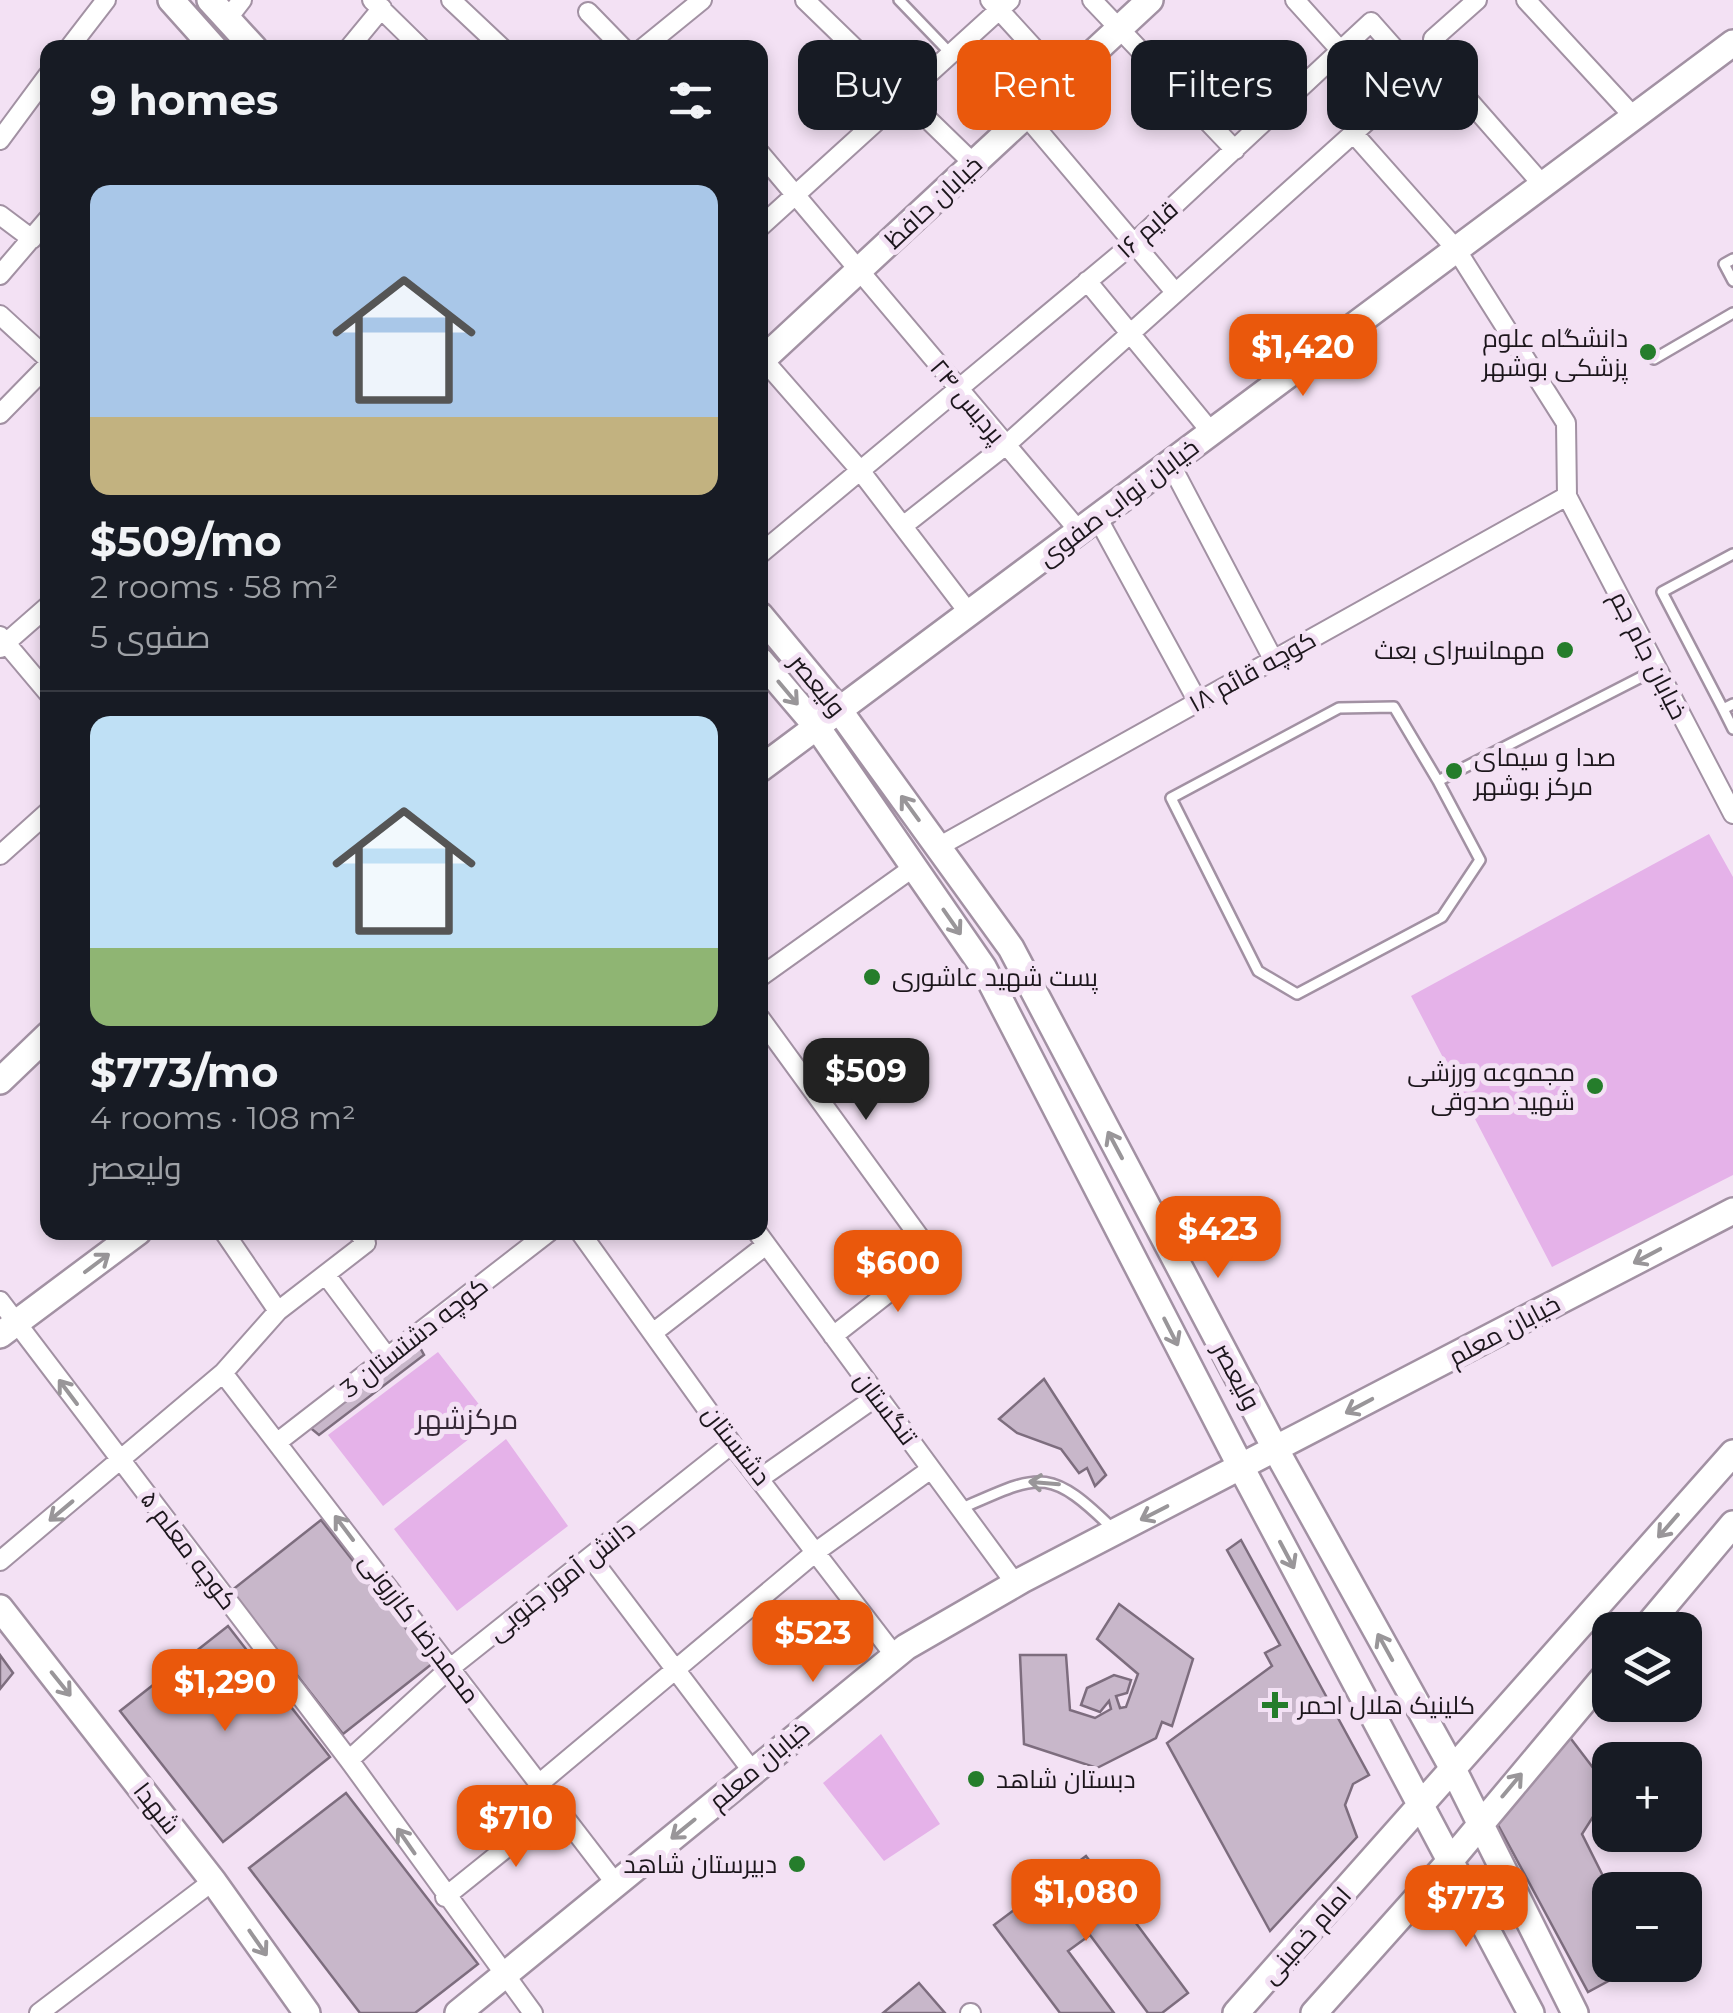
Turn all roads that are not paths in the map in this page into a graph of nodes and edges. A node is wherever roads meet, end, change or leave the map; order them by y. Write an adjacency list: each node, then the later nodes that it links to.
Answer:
1 (171, 0): 18 (street)
2 (451, 0): 22 (street)
3 (702, 0): 24 (street)
4 (805, 0): 25 (street)
5 (899, 0): 33 (lane)
6 (1092, 0): 16 (street)
7 (1150, 0): 16 (street, خیابان حافظ)
8 (1295, 0): 28 (street)
9 (1477, 0): 31 (street)
10 (1526, 0): 38 (street)
11 (102, 2): 17 (street)
12 (377, 4): 20 (street); 21 (street)
13 (1000, 4): 26 (street); 33 (street)
14 (227, 6): 19 (street)
15 (588, 12): 23 (street)
16 (1120, 28): 27 (street, خیابان حافظ); 46 (street)
17 (78, 40)
18 (207, 40)
19 (249, 40)
20 (354, 40)
21 (413, 40)
22 (494, 40)
23 (615, 40)
24 (667, 40)
25 (847, 40)
26 (1030, 40)
27 (1107, 40)
28 (1331, 40)
29 (1351, 40): 30 (street, قایم ۱۶)
30 (1387, 40)
31 (1433, 40)
32 (1733, 43): 38 (street, خیابان نواب صفوی)
33 (952, 55): 35 (street)
34 (1327, 62): 46 (street, قایم ۱۶)
35 (937, 68)
36 (40, 86): 45 (street)
37 (1478, 111): 49 (street)
38 (1634, 117): 49 (street, خیابان نواب صفوی)
39 (937, 128): 48 (street)
40 (868, 130): 50 (street)
41 (1011, 130): 48 (street, خیابان حافظ)
42 (1038, 130): 55 (street)
43 (1358, 130): 44 (street)
44 (1354, 134): 56 (street); 62 (street)
45 (0, 140)
46 (1234, 150): 55 (street, قایم ۱۶)
47 (768, 162): 50 (street, پردیس ۲۴)
48 (974, 164): 58 (street, خیابان حافظ)
49 (1542, 184): 56 (street, خیابان نواب صفوی)
50 (796, 195): 52 (street); 58 (street, پردیس ۲۴)
51 (0, 214): 54 (street)
52 (768, 220)
53 (40, 229): 54 (street)
54 (32, 239): 59 (street)
55 (1136, 240): 60 (street, قایم ۱۶); 62 (street)
56 (1456, 250): 73 (street, خیابان نواب صفوی); 77 (street)
57 (1733, 259): 61 (lane)
58 (857, 272): 66 (street, خیابان حافظ); 71 (street, پردیس ۲۴)
59 (0, 275)
60 (1087, 280): 65 (street); 71 (street, قایم ۱۶)
61 (1733, 281)
62 (1175, 292): 65 (street)
63 (1733, 314): 68 (lane)
64 (0, 315): 67 (street)
65 (1131, 332): 73 (street); 74 (street)
66 (768, 353)
67 (40, 354)
68 (1654, 358)
69 (768, 367): 76 (street)
70 (40, 371): 72 (street)
71 (957, 387): 74 (street, پردیس ۲۴); 76 (street, قایم ۱۶)
72 (0, 414)
73 (1212, 432): 75 (street, خیابان نواب صفوی)
74 (1006, 445): 78 (street, پردیس ۲۴); 79 (street)
75 (1170, 463): 78 (street, خیابان نواب صفوی); 86 (street)
76 (859, 469): 79 (street); 80 (street, قایم ۱۶)
77 (1567, 496): 86 (street, کوچه قائم ۱۸); 88 (street, خیابان جام جم)
78 (1088, 524): 83 (street, خیابان نواب صفوی); 90 (street, پردیس ۲۴)
79 (903, 526): 83 (street)
80 (768, 547)
81 (1733, 554): 91 (lane)
82 (40, 612): 85 (street)
83 (969, 613): 92 (street, خیابان نواب صفوی)
84 (768, 625): 92 (street, ولیعصر)
85 (2, 642): 89 (street)
86 (1273, 659): 90 (street, کوچه قائم ۱۸)
87 (768, 670): 93 (street, ولیعصر, one-way to 93)
88 (1655, 670): 96 (lane); 97 (street, خیابان جام جم)
89 (40, 685)
90 (1198, 702): 99 (street, کوچه قائم ۱۸)
91 (1728, 706): 94 (lane)
92 (839, 710): 93 (street, خیابان نواب صفوی); 99 (street, ولیعصر, one-way to 92)
93 (816, 727): 95 (street); 101 (street, ولیعصر)
94 (1733, 729)
95 (768, 763)
96 (1438, 781): 96 (lane)
97 (1733, 814)
98 (40, 819): 100 (street)
99 (938, 847): 105 (street, ولیعصر)
100 (0, 854)
101 (914, 867): 102 (street); 106 (street, ولیعصر, one-way to 106)
102 (768, 971)
103 (768, 1029): 121 (street)
104 (40, 1042): 107 (street)
105 (1064, 1048): 106 (street); 127 (street, ولیعصر, one-way to 105)
106 (1033, 1064): 131 (street, ولیعصر, one-way to 131)
107 (0, 1080)
108 (1733, 1211): 127 (street, خیابان معلم, one-way to 127)
109 (127, 1240): 119 (street, one-way to 109)
110 (229, 1240): 118 (street)
111 (360, 1240): 116 (street)
112 (539, 1240): 122 (street, کوچه دشتستان 3)
113 (586, 1240): 120 (street, دشتستان)
114 (761, 1240): 120 (street)
115 (763, 1240): 121 (street, تنگستان)
116 (326, 1275): 118 (street); 122 (street)
117 (0, 1301): 119 (street, کوچه معلم ۵)
118 (278, 1311): 123 (street)
119 (8, 1330): 129 (street, کوچه معلم ۵, one-way to 119)
120 (654, 1332): 126 (street, دشتستان)
121 (833, 1336): 124 (street, تنگستان)
122 (388, 1358): 125 (street, کوچه دشتستان 3)
123 (223, 1373): 125 (street, محمدرضا کازرونی); 129 (street)
124 (876, 1397): 130 (street, تنگستان); 132 (street)
125 (280, 1442): 143 (street, محمدرضا کازرونی, one-way to 125)
126 (732, 1444): 132 (street, دشتستان); 137 (street, دانش آموز جنوبی)
127 (1276, 1450): 131 (street, خیابان معلم); 147 (street, ولیعصر, one-way to 127)
128 (1733, 1453): 147 (street, امام خمینی, one-way to 147)
129 (121, 1461): 138 (street, one-way to 138); 146 (street, کوچه معلم ۵)
130 (931, 1469): 133 (street, تنگستان); 136 (street)
131 (1242, 1469): 135 (street, خیابان معلم, one-way to 135); 151 (street, ولیعصر, one-way to 151)
132 (762, 1477): 136 (street, دشتستان)
133 (960, 1509): 135 (lane, one-way to 133); 139 (street, تنگستان)
134 (1733, 1524): 140 (street)
135 (1116, 1532): 139 (street, خیابان معلم)
136 (817, 1551): 142 (street, دشتستان); 144 (street)
137 (591, 1558): 143 (street, دانش آموز جنوبی); 144 (street)
138 (0, 1561)
139 (1015, 1584): 142 (street, خیابان معلم)
140 (1659, 1612)
141 (2, 1614): 154 (street, شهدا, one-way to 154)
142 (895, 1656): 148 (street, خیابان معلم)
143 (449, 1669): 146 (street, دانش آموز جنوبی); 149 (street, محمدرضا کازرونی)
144 (678, 1669): 148 (street); 149 (street)
145 (1592, 1691): 152 (street, one-way to 145)
146 (348, 1760): 156 (street, کوچه معلم ۵, one-way to 146)
147 (1453, 1769): 151 (street, امام خمینی); 152 (street, ولیعصر)
148 (753, 1772): 155 (street, خیابان معلم, one-way to 155)
149 (540, 1783): 150 (street, محمدرضا کازرونی)
150 (556, 1807): 155 (street, محمدرضا کازرونی); 156 (street)
151 (1420, 1808): 153 (street, ولیعصر); 162 (street, امام خمینی)
152 (1481, 1822): 153 (street); 165 (street, ولیعصر)
153 (1450, 1860): 163 (street); 164 (street, ولیعصر)
154 (213, 1880): 158 (street); 159 (street, شهدا, one-way to 159)
155 (616, 1884): 157 (street, خیابان معلم)
156 (445, 1897): 157 (street, کوچه معلم ۵)
157 (504, 1977): 160 (street, خیابان معلم); 161 (street, کوچه معلم ۵)
158 (39, 2013)
159 (307, 2013)
160 (458, 2013)
161 (533, 2013)
162 (1236, 2013)
163 (1314, 2013)
164 (1531, 2013)
165 (1575, 2013)

